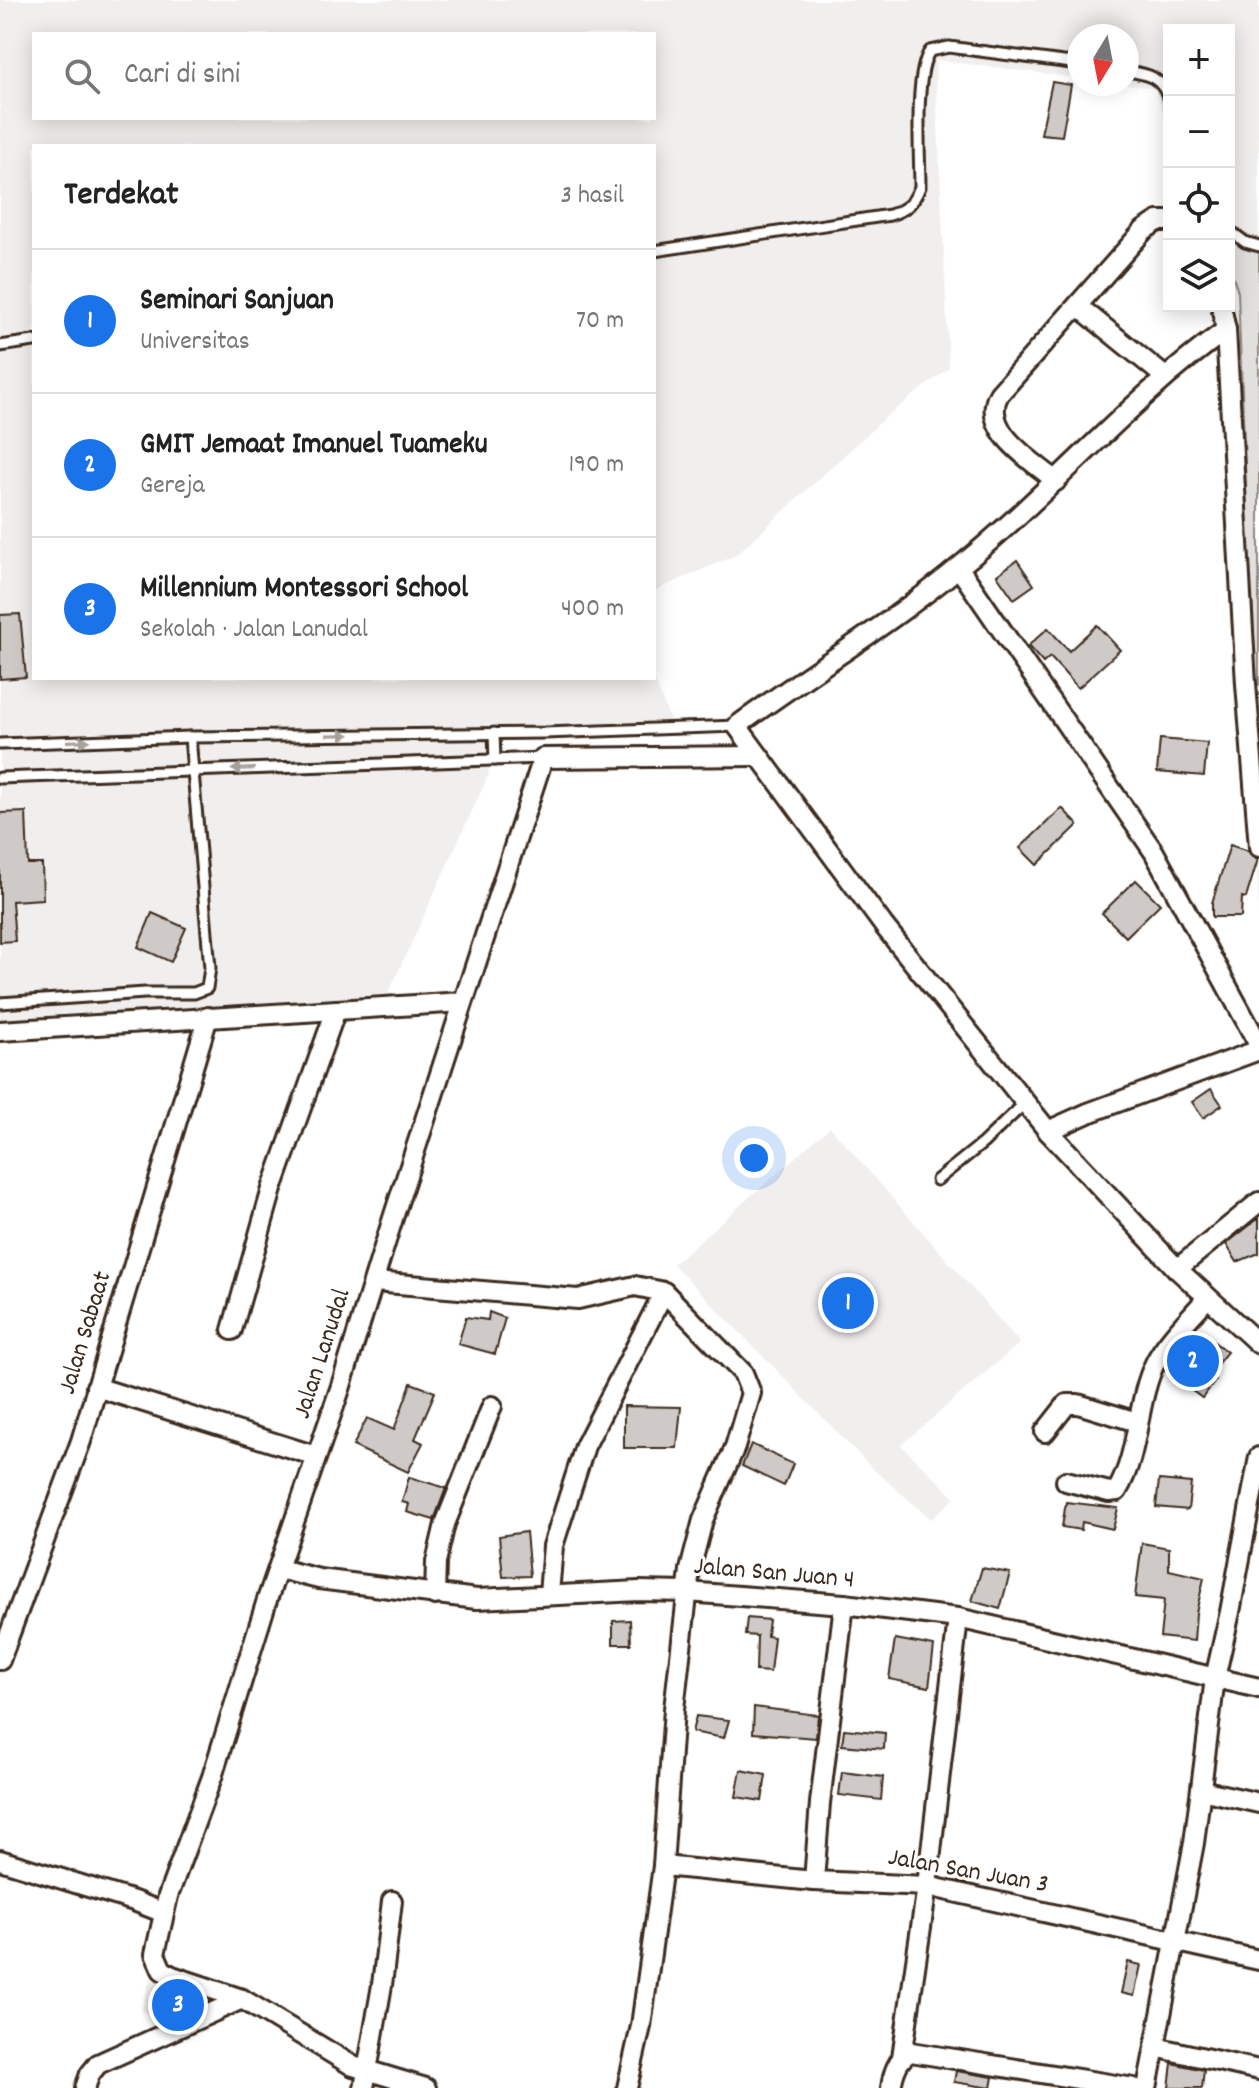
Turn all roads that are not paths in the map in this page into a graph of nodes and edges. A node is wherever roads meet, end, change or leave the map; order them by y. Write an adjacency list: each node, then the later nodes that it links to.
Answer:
1 (1067, 62): 7 (lane)
2 (1139, 74): 3 (lane)
3 (1168, 96)
4 (1163, 221): 8 (street)
5 (1235, 234): 6 (lane)
6 (1259, 246)
7 (656, 251)
8 (1079, 307): 13 (street); 14 (street)
9 (1222, 312): 10 (street)
10 (1226, 330): 13 (street); 25 (street)
11 (32, 341): 12 (lane)
12 (0, 346)
13 (1164, 376): 14 (street)
14 (1056, 481): 15 (street)
15 (959, 568): 16 (street); 31 (street)
16 (737, 726): 17 (lane); 20 (street)
17 (494, 733): 18 (lane, one-way to 17); 22 (lane)
18 (190, 737): 19 (lane, one-way to 18); 23 (lane)
19 (0, 744)
20 (758, 756): 21 (street); 32 (street)
21 (543, 758): 22 (lane); 26 (street, Jalan Lanudal)
22 (495, 760): 23 (lane, one-way to 23)
23 (194, 771): 24 (lane); 27 (lane)
24 (0, 778)
25 (1259, 847)
26 (463, 1002): 28 (street); 37 (street, Jalan Lanudal)
27 (0, 1003)
28 (336, 1010): 29 (street); 40 (street)
29 (208, 1017): 30 (street); 42 (street, Jalan Sabaat)
30 (0, 1031)
31 (1259, 1048): 33 (street)
32 (1026, 1102): 33 (street); 34 (lane)
33 (1048, 1131): 36 (street)
34 (937, 1180)
35 (1259, 1202): 36 (street)
36 (1177, 1269): 39 (street)
37 (374, 1282): 38 (street); 46 (street, Jalan Lanudal)
38 (664, 1292): 50 (street); 51 (street)
39 (1207, 1298): 41 (street); 44 (street)
40 (232, 1330)
41 (1259, 1344)
42 (96, 1387): 46 (street); 55 (street, Jalan Sabaat)
43 (492, 1406): 52 (street)
44 (1137, 1422): 45 (street); 48 (street)
45 (1045, 1432)
46 (316, 1456): 49 (street, Jalan Lanudal)
47 (1259, 1457): 56 (street)
48 (1066, 1481)
49 (279, 1569): 52 (street, Jalan San Juan 4); 65 (street, Jalan Lanudal)
50 (687, 1592): 51 (street, Jalan San Juan 4); 53 (street, Jalan San Juan 4); 61 (street)
51 (549, 1594): 52 (street, Jalan San Juan 4)
52 (435, 1595)
53 (844, 1604): 54 (street, Jalan San Juan 4); 62 (street)
54 (958, 1618): 56 (street, Jalan San Juan 4); 63 (street)
55 (0, 1660)
56 (1215, 1678): 57 (street, Jalan San Juan 4); 58 (street)
57 (1259, 1688)
58 (1201, 1790): 59 (street); 66 (street)
59 (1259, 1803)
60 (0, 1860): 65 (street)
61 (663, 1866): 62 (street, Jalan San Juan 3); 75 (street)
62 (814, 1881): 63 (street, Jalan San Juan 3)
63 (927, 1886): 66 (street, Jalan San Juan 3); 70 (street)
64 (392, 1901): 72 (street)
65 (164, 1913): 68 (street, Jalan Lanudal)
66 (1175, 1940): 67 (street, Jalan San Juan 3); 69 (street)
67 (1259, 1960)
68 (242, 1999): 72 (street); 73 (street)
69 (1155, 2047): 71 (street); 78 (street)
70 (902, 2057): 76 (street); 77 (street)
71 (1259, 2070)
72 (366, 2079): 74 (street)
73 (85, 2088)
74 (426, 2088)
75 (627, 2088)
76 (891, 2088)
77 (1134, 2088)
78 (1147, 2088)

